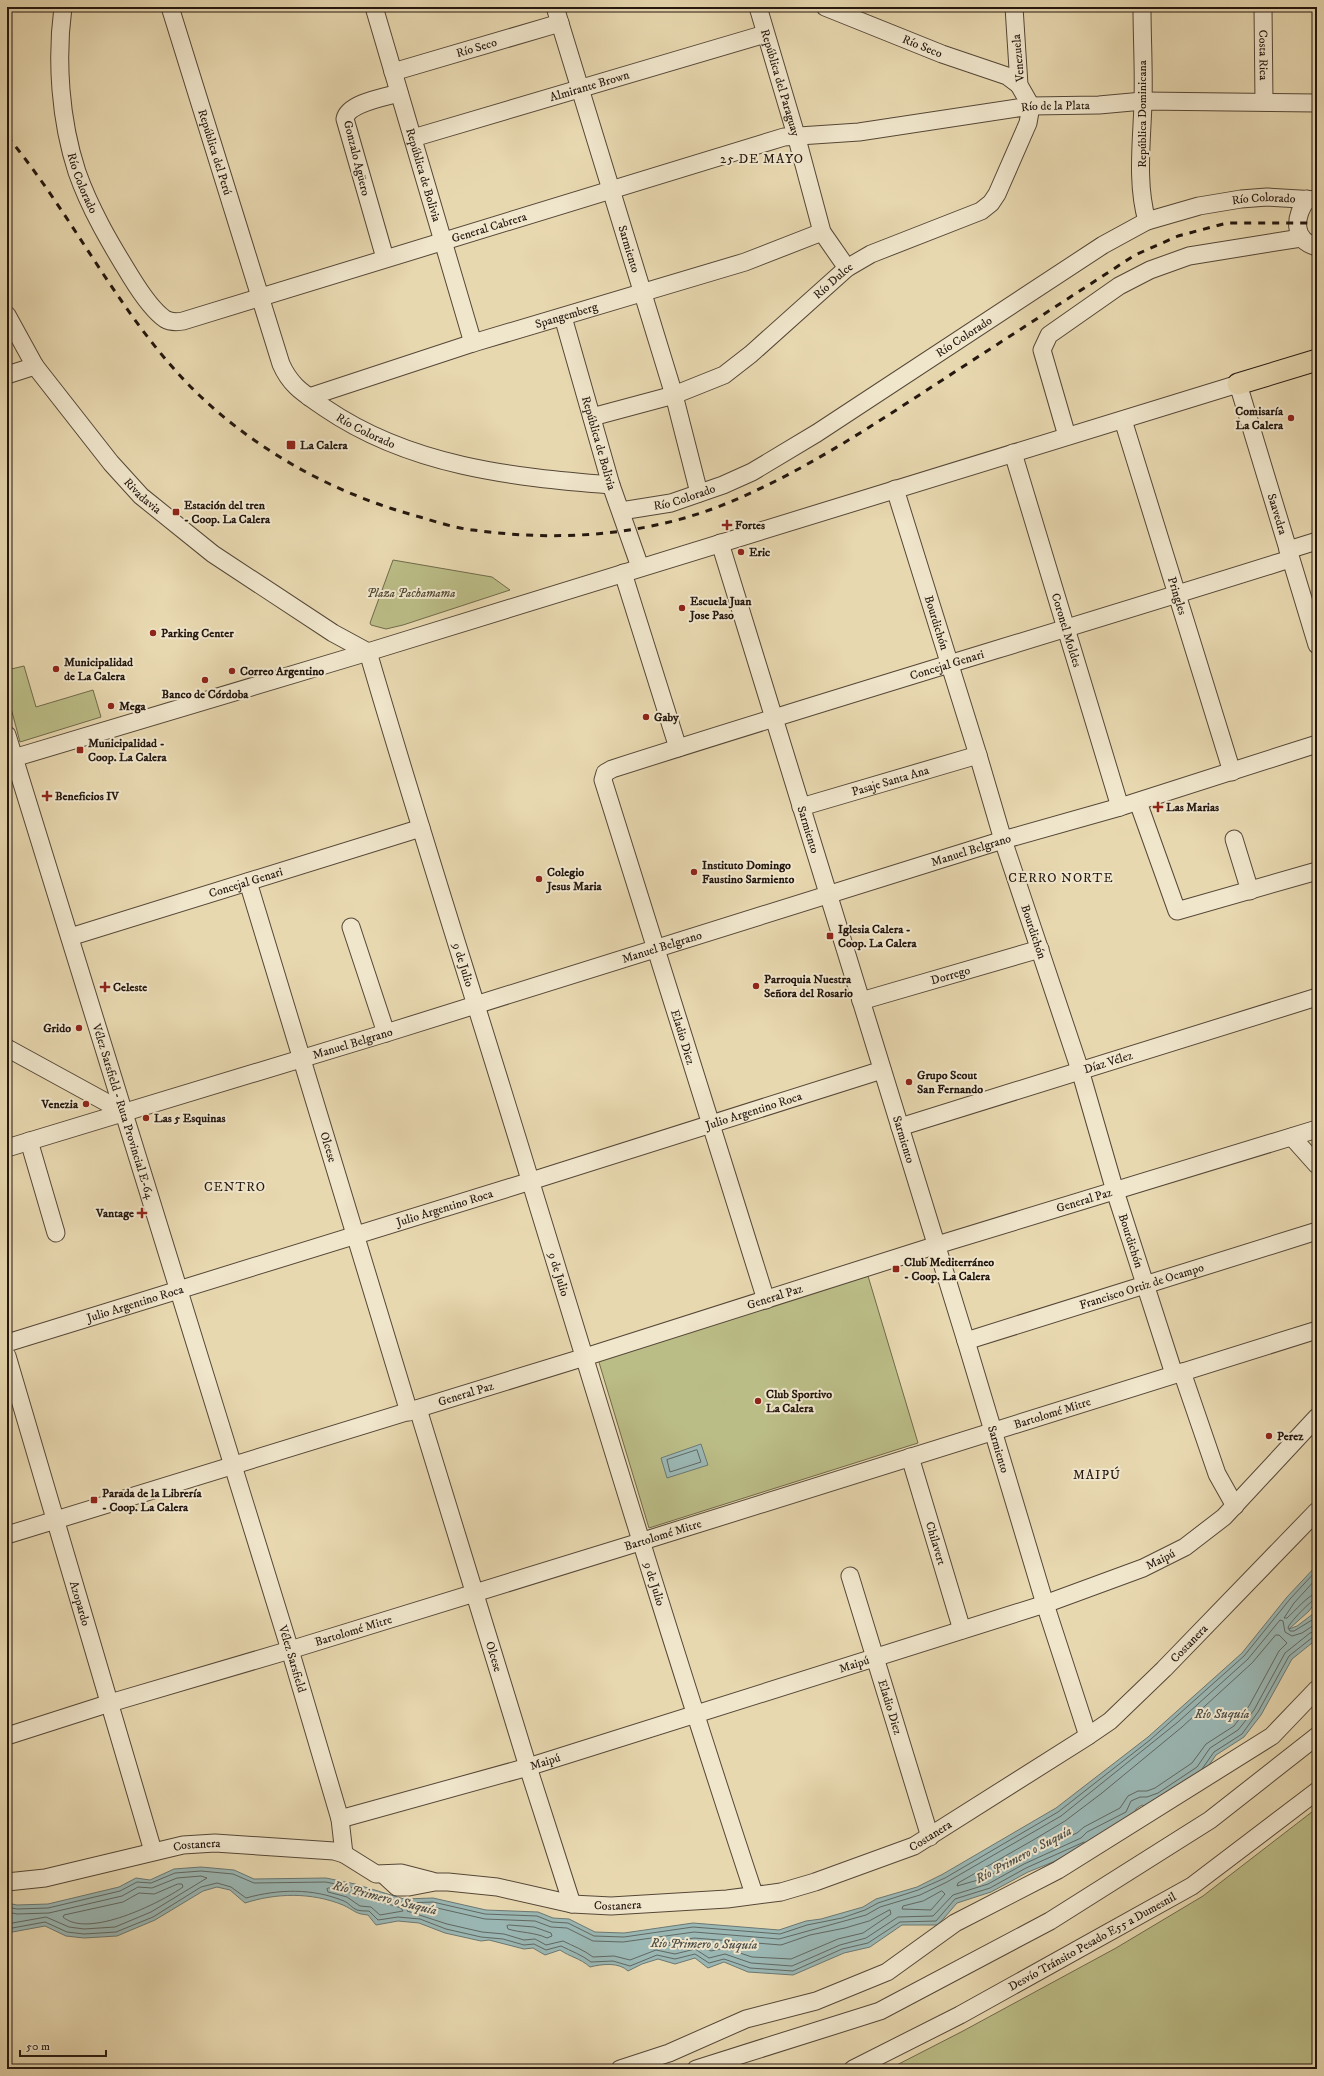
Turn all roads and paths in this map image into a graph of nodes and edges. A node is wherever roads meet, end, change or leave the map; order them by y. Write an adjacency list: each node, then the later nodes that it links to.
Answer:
1 (63, 7): 35 (street, Río Colorado)
2 (171, 7): 32 (street, República del Perú)
3 (374, 7): 12 (street, República de Bolivia)
4 (555, 7): 10 (street, Sarmiento)
5 (758, 7): 11 (street, República del Paraguay)
6 (825, 7): 13 (street, Río Seco)
7 (1014, 7): 13 (street, Venezuela)
8 (1142, 7): 16 (street, República Dominicana)
9 (1263, 7): 17 (street, Costa Rica)
10 (560, 23): 12 (street, Río Seco); 14 (street, Sarmiento)
11 (765, 34): 14 (street, Almirante Brown); 20 (street, República del Paraguay)
12 (393, 72): 15 (street, República de Bolivia)
13 (1019, 85): 19 (street, Venezuela)
14 (580, 88): 21 (street, Almirante Brown); 22 (street, Sarmiento)
15 (400, 93): 21 (street, República de Bolivia); 29 (street, Gonzalo Agüero)
16 (1143, 100): 17 (street, Río de la Plata); 19 (street, Río de la Plata); 24 (street, República Dominicana)
17 (1264, 102): 18 (street, Río de la Plata)
18 (1317, 103)
19 (1031, 106): 20 (street, Río de la Plata); 30 (street, Río Dulce)
20 (796, 135): 22 (street, General Cabrera); 25 (street, República del Paraguay)
21 (413, 138): 27 (street, República de Bolivia)
22 (612, 190): 27 (street, General Cabrera); 31 (street, Sarmiento)
23 (1312, 199): 24 (street, Río Colorado); 26 (street)
24 (1147, 221): 49 (street, Río Colorado)
25 (822, 232): 30 (street, República del Paraguay); 31 (street, Spangemberg)
26 (1301, 238): 28 (street); 45 (street)
27 (443, 241): 29 (street, General Cabrera); 36 (street, República de Bolivia)
28 (1317, 247)
29 (385, 258): 32 (street, General Cabrera)
30 (847, 268): 41 (street, Río Dulce)
31 (643, 293): 34 (street, Spangemberg); 41 (street, Sarmiento)
32 (259, 297): 35 (street, General Cabrera); 42 (street, Río Colorado)
33 (7, 315): 38 (street, Rivadavia)
34 (563, 317): 36 (street, Spangemberg); 43 (street, República de Bolivia)
35 (183, 321)
36 (473, 343): 42 (street, Spangemberg)
37 (1317, 360): 40 (main road)
38 (35, 366): 39 (street); 58 (street, Rivadavia)
39 (7, 375)
40 (1238, 384): 44 (street); 53 (street, Saavedra)
41 (674, 395): 43 (street, Río Dulce); 49 (street, Sarmiento)
42 (309, 396): 47 (street, Río Colorado)
43 (592, 417): 47 (street, República de Bolivia)
44 (1122, 420): 45 (street); 56 (street, Pringles)
45 (1067, 436): 46 (street)
46 (1013, 453): 48 (street); 57 (street, Coronel Moldes)
47 (611, 485): 50 (street, República de Bolivia)
48 (895, 489): 52 (street); 62 (street, Bourdichón)
49 (699, 493): 50 (street, Río Colorado)
50 (621, 511): 54 (street, República de Bolivia)
51 (1317, 541): 53 (street, Concejal Genari)
52 (720, 543): 54 (street); 63 (street, Sarmiento)
53 (1289, 555): 56 (street, Concejal Genari); 59 (street, Saavedra)
54 (640, 567): 55 (street)
55 (623, 573): 60 (street); 66 (street)
56 (1177, 595): 57 (street, Concejal Genari); 69 (street, Pringles)
57 (1067, 629): 62 (street, Concejal Genari); 75 (street, Coronel Moldes)
58 (333, 633): 60 (street, Rivadavia); 61 (street)
59 (1317, 645)
60 (368, 652): 61 (street); 76 (street, 9 de Julio)
61 (325, 664): 68 (street)
62 (950, 665): 63 (street, Concejal Genari); 67 (street, Bourdichón)
63 (773, 718): 66 (street, Concejal Genari); 74 (street, Sarmiento)
64 (7, 735): 68 (street, Vélez Sarsfield - Ruta Provincial E-64)
65 (1317, 744): 69 (street, Manuel Belgrano)
66 (678, 748): 70 (street, Concejal Genari)
67 (978, 755): 74 (street, Pasaje Santa Ana); 78 (street, Bourdichón)
68 (11, 759): 72 (street, Vélez Sarsfield - Ruta Provincial E-64)
69 (1232, 772): 73 (street, Manuel Belgrano)
70 (605, 773): 85 (street, Eladio Diez)
71 (7, 786): 72 (street)
72 (24, 793): 84 (street, Vélez Sarsfield - Ruta Provincial E-64)
73 (1138, 802): 75 (street, Manuel Belgrano); 81 (street)
74 (801, 807): 82 (street, Sarmiento)
75 (1120, 807): 78 (street, Manuel Belgrano)
76 (421, 828): 80 (street, Concejal Genari); 89 (street, 9 de Julio)
77 (1234, 839): 81 (street)
78 (1003, 840): 82 (street, Manuel Belgrano); 86 (street, Bourdichón)
79 (1317, 870): 81 (street)
80 (248, 882): 84 (street, Concejal Genari); 92 (street, Olcese)
81 (1250, 891)
82 (828, 896): 85 (street, Manuel Belgrano); 88 (street, Sarmiento)
83 (352, 927): 90 (street)
84 (70, 937): 95 (street, Vélez Sarsfield - Ruta Provincial E-64)
85 (656, 949): 89 (street, Manuel Belgrano); 96 (street, Eladio Diez)
86 (1040, 950): 88 (street, Dorrego); 94 (street, Bourdichón)
87 (1317, 997): 94 (street, Díaz Vélez)
88 (861, 1001): 93 (street, Sarmiento)
89 (475, 1004): 90 (street, Manuel Belgrano); 103 (street, 9 de Julio)
90 (386, 1033): 92 (street, Manuel Belgrano)
91 (7, 1048): 95 (street)
92 (300, 1058): 95 (street, Manuel Belgrano); 107 (street, Olcese)
93 (882, 1070): 96 (street, Julio Argentino Roca); 97 (street, Sarmiento)
94 (1080, 1070): 97 (street, Díaz Vélez); 104 (street, Bourdichón)
95 (124, 1112): 100 (street, Manuel Belgrano); 110 (street, Vélez Sarsfield - Ruta Provincial E-64)
96 (710, 1124): 103 (street, Julio Argentino Roca); 111 (street, Eladio Diez)
97 (900, 1127): 108 (street, Sarmiento)
98 (1317, 1129): 99 (street, General Paz)
99 (1292, 1137): 102 (street); 104 (street, General Paz)
100 (30, 1141): 101 (street, Manuel Belgrano); 106 (street)
101 (7, 1148)
102 (1317, 1165)
103 (530, 1181): 107 (street, Julio Argentino Roca); 116 (street, 9 de Julio)
104 (1115, 1191): 108 (street, General Paz); 109 (street, Bourdichón)
105 (1317, 1231): 109 (street, Francisco Ortiz de Ocampo)
106 (56, 1233)
107 (355, 1235): 110 (street, Julio Argentino Roca); 118 (street, Olcese)
108 (937, 1245): 111 (street, General Paz); 113 (street, Sarmiento)
109 (1145, 1284): 113 (street, Francisco Ortiz de Ocampo); 117 (street, Bourdichón)
110 (178, 1289): 114 (street, Julio Argentino Roca); 122 (street, Vélez Sarsfield - Ruta Provincial E-64)
111 (766, 1300): 116 (street, General Paz)
112 (1317, 1330): 117 (street, Bartolomé Mitre)
113 (966, 1341): 120 (street, Sarmiento)
114 (7, 1343)
115 (7, 1356): 125 (street, Azopardo)
116 (585, 1357): 118 (street, General Paz); 127 (street, 9 de Julio)
117 (1178, 1373): 120 (street, Bartolomé Mitre); 123 (street, Bourdichón)
118 (413, 1410): 122 (street, General Paz); 129 (street, Olcese)
119 (1317, 1417): 123 (street, Maipú)
120 (993, 1431): 121 (street, Bartolomé Mitre); 130 (street, Sarmiento)
121 (910, 1457): 127 (street, Bartolomé Mitre); 131 (street, Chilavert)
122 (233, 1465): 125 (street, General Paz); 132 (street, Vélez Sarsfield)
123 (1235, 1506): 130 (street, Maipú)
124 (1317, 1511): 138 (street, Costanera)
125 (56, 1520): 126 (street, General Paz); 135 (street, Azopardo)
126 (7, 1535)
127 (642, 1541): 129 (street, Bartolomé Mitre); 136 (street, 9 de Julio)
128 (850, 1576): 133 (street, Eladio Diez)
129 (474, 1592): 132 (street, Bartolomé Mitre); 140 (street, Olcese)
130 (1045, 1604): 131 (street, Maipú); 138 (street, Sarmiento)
131 (962, 1630): 133 (street, Maipú)
132 (290, 1650): 135 (street, Bartolomé Mitre); 142 (street, Vélez Sarsfield)
133 (874, 1658): 136 (street, Maipú); 143 (street, Eladio Diez)
134 (1317, 1689): 149 (street)
135 (110, 1703): 137 (street, Bartolomé Mitre); 144 (street, Azopardo)
136 (694, 1714): 140 (street, Maipú); 147 (street, 9 de Julio)
137 (7, 1736)
138 (1088, 1736): 143 (street, Costanera)
139 (1317, 1736): 150 (street)
140 (528, 1767): 142 (street, Maipú); 148 (street, Olcese)
141 (1317, 1791): 151 (street, Desvío Tránsito Pesado E55 a Dumesnil)
142 (340, 1818): 145 (street, Vélez Sarsfield)
143 (930, 1837): 147 (street, Costanera)
144 (153, 1851): 145 (street, Costanera); 146 (street, Costanera)
145 (344, 1854): 148 (street, Costanera)
146 (7, 1882)
147 (754, 1894): 148 (street, Costanera)
148 (572, 1904)
149 (620, 2069)
150 (696, 2069)
151 (853, 2069)

